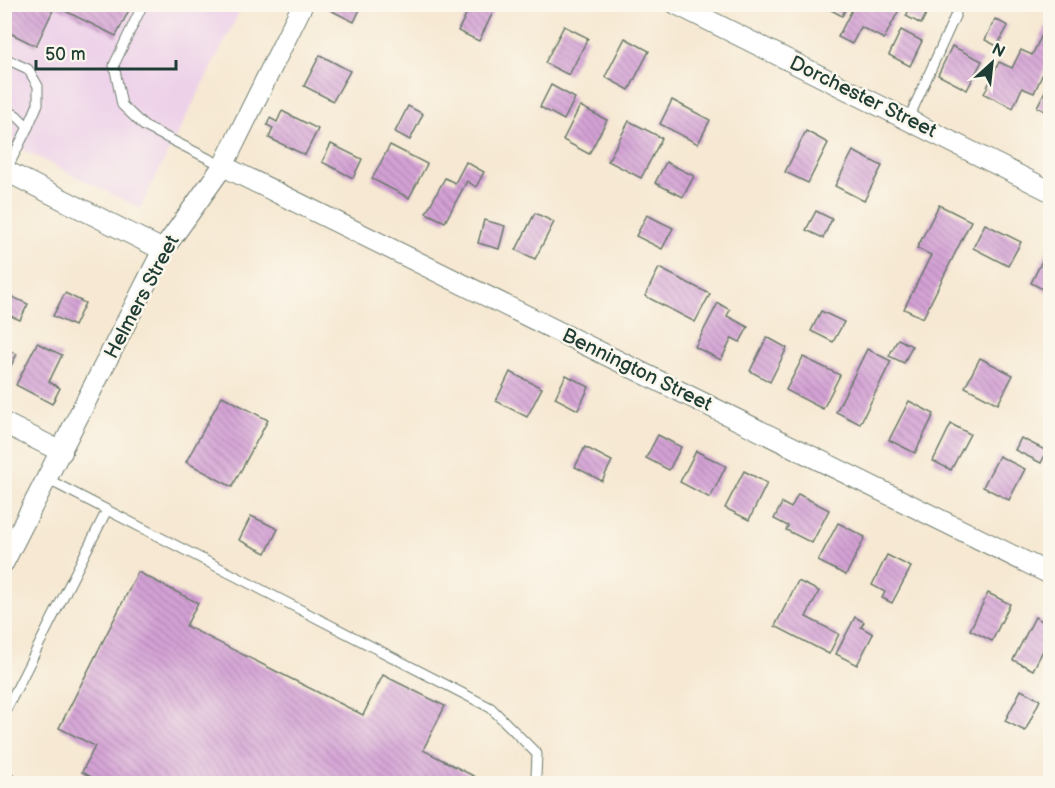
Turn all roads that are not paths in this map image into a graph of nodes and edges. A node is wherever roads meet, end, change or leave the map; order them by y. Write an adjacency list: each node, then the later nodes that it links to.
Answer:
1 (143, 4): 9 (lane)
2 (303, 4): 9 (street, Helmers Street)
3 (676, 4): 7 (street, Dorchester Street)
4 (956, 14): 7 (lane)
5 (4, 58): 8 (lane)
6 (4, 109): 8 (lane)
7 (908, 120): 11 (street, Dorchester Street)
8 (28, 127): 10 (lane)
9 (223, 166): 12 (street, Helmers Street); 18 (street, Bennington Street)
10 (5, 170): 12 (street)
11 (1050, 191)
12 (163, 250): 14 (street, Helmers Street)
13 (4, 423): 14 (street)
14 (62, 452): 15 (street, Helmers Street)
15 (47, 479): 16 (lane); 17 (street, Helmers Street)
16 (107, 510): 19 (lane); 22 (lane)
17 (4, 562)
18 (1050, 574)
19 (4, 714)
20 (4, 774): 21 (lane)
21 (17, 783)
22 (532, 783)

